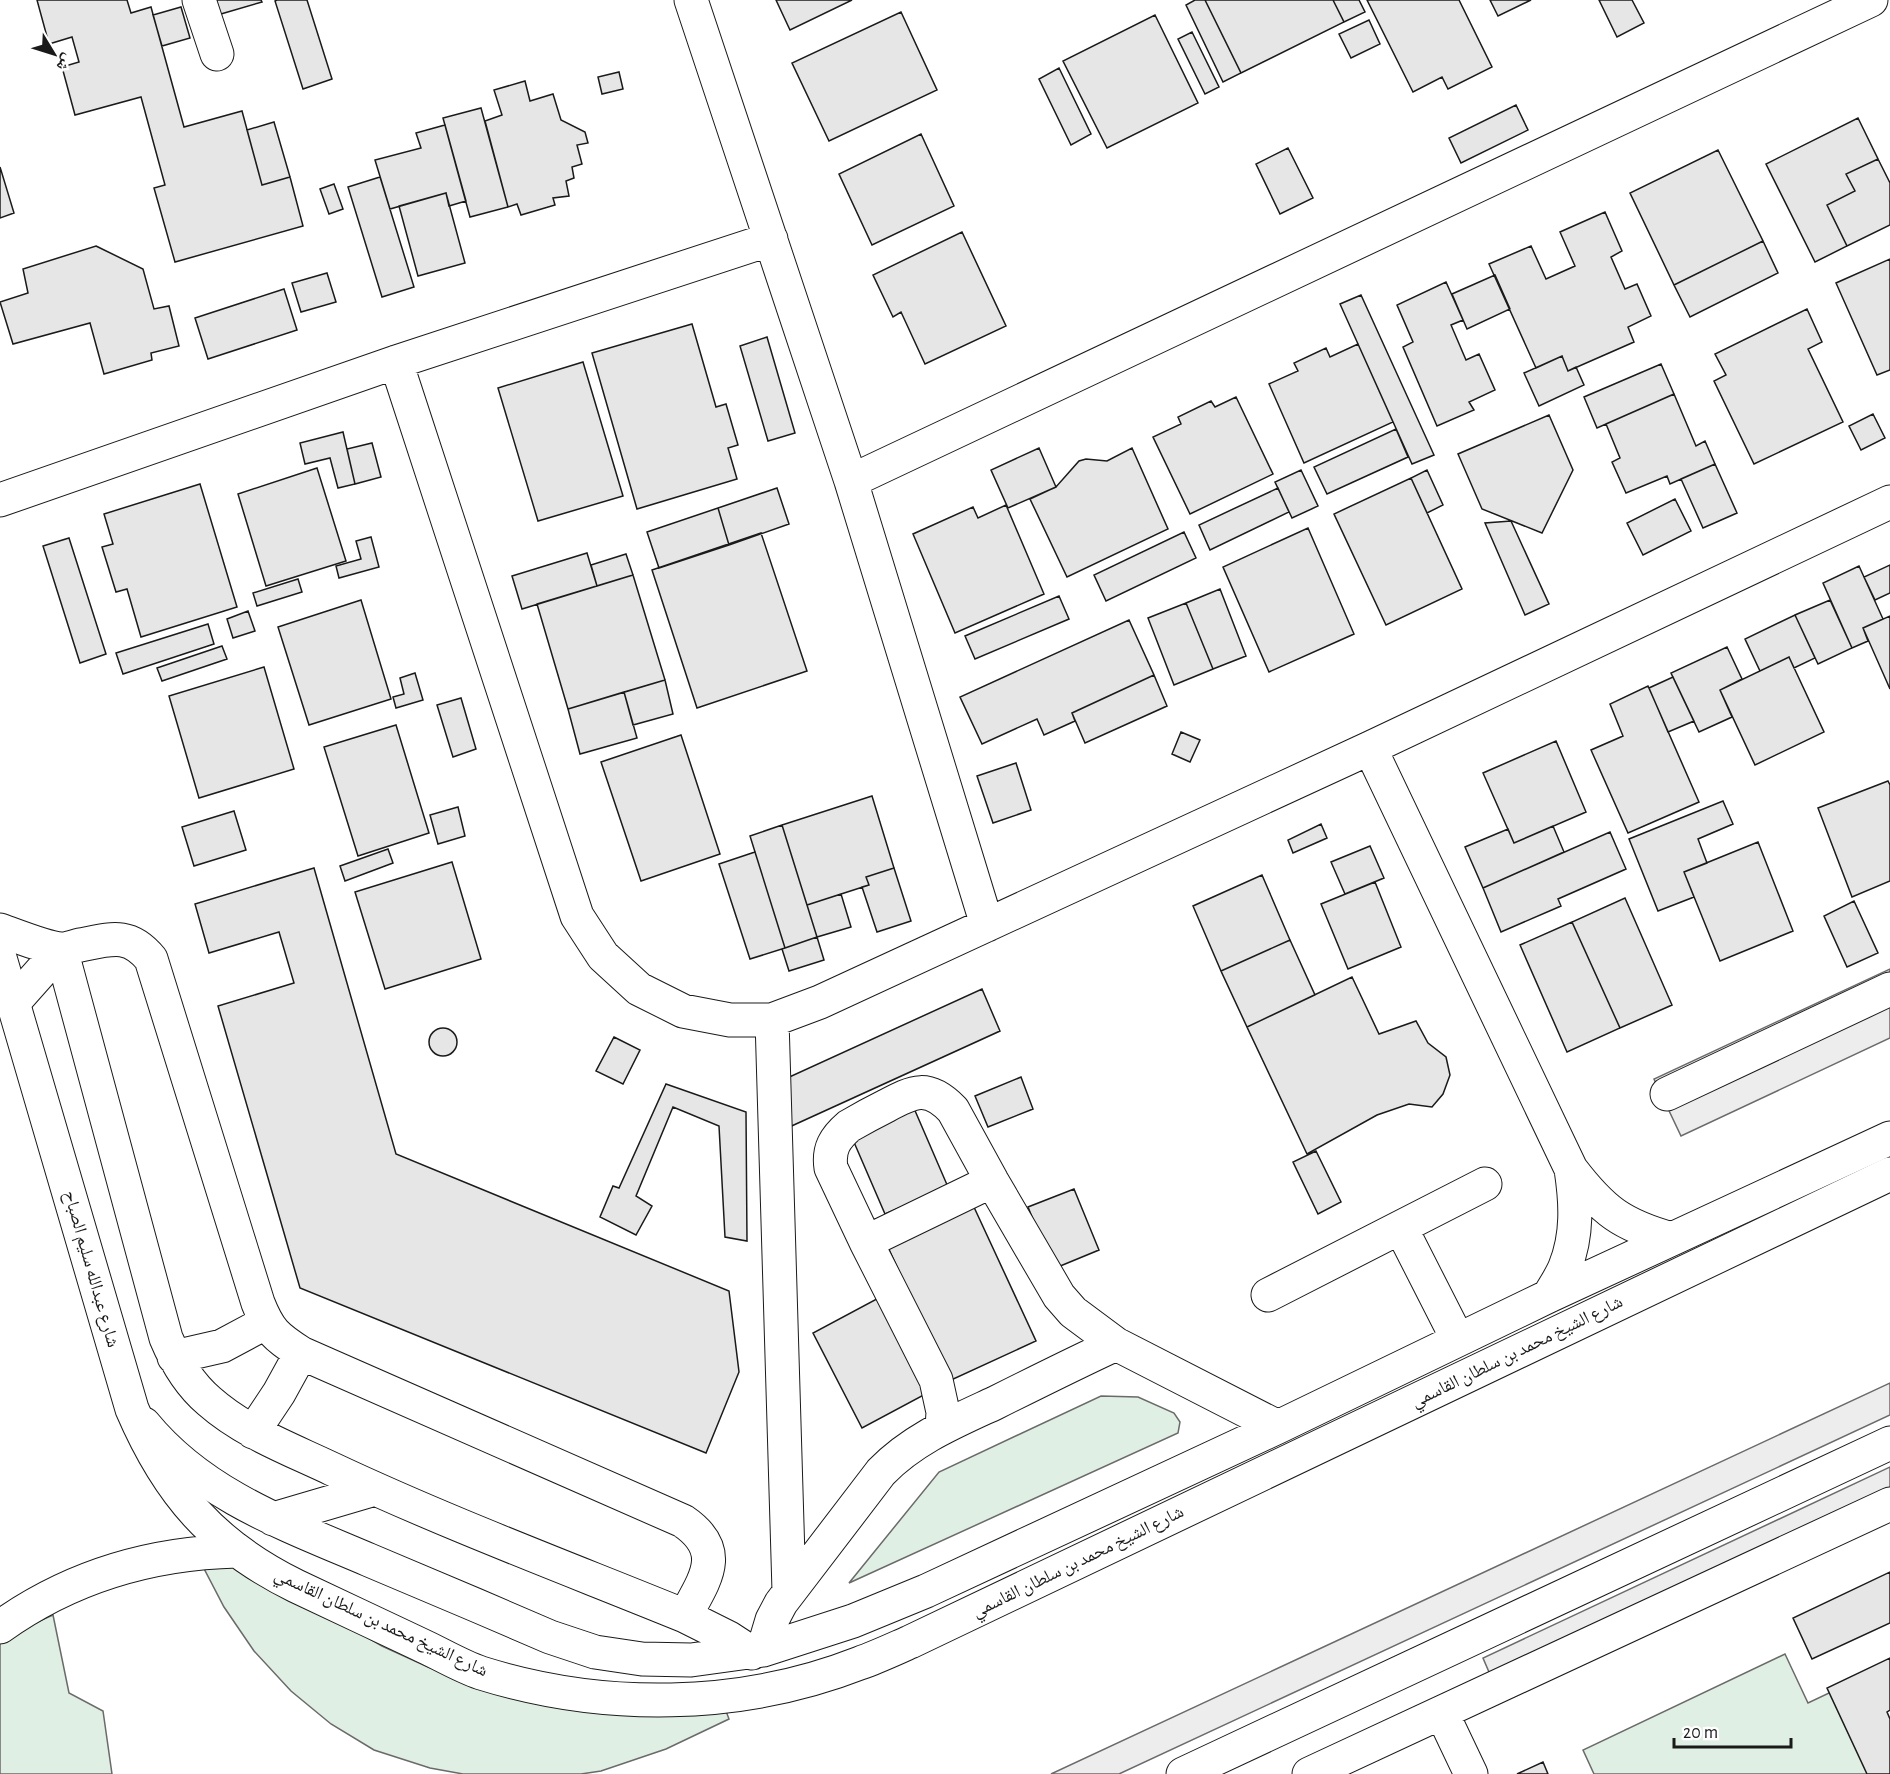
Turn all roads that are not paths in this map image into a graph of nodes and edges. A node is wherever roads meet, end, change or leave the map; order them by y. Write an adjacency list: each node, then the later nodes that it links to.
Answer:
1 (200, 0): 4 (street)
2 (691, 0): 5 (street)
3 (1871, 0): 7 (street)
4 (217, 54)
5 (771, 239): 6 (street); 7 (street)
6 (396, 362): 8 (street); 17 (street)
7 (851, 481): 11 (street)
8 (0, 500)
9 (1890, 502): 10 (street)
10 (1370, 748): 11 (street); 20 (street)
11 (987, 925): 17 (street)
12 (0, 930): 13 (street)
13 (61, 949): 16 (street); 29 (street); 33 (street)
14 (0, 958): 16 (street, شارع عبدالله سليم الصباح)
15 (1890, 989): 18 (street)
16 (13, 1002): 34 (street, شارع عبدالله سليم الصباح)
17 (772, 1020): 43 (street)
18 (1667, 1094)
19 (1890, 1138): 25 (street)
20 (1571, 1169): 25 (street); 28 (street)
21 (1890, 1174): 42 (street, شارع الشيخ محمد بن سلطان القاسمي)
22 (992, 1181): 26 (street); 26 (street); 31 (street)
23 (1485, 1184): 24 (street)
24 (1401, 1228): 27 (street); 30 (street)
25 (1672, 1239): 28 (street)
26 (866, 1242): 36 (street)
27 (1268, 1295)
28 (1549, 1296): 30 (street)
29 (265, 1323): 32 (street); 33 (street)
30 (1458, 1340): 35 (street)
31 (1116, 1344): 35 (street); 36 (street)
32 (301, 1353): 37 (street); 44 (street)
33 (174, 1357): 37 (street)
34 (132, 1409): 41 (street); 42 (street, شارع عبدالله سليم الصباح)
35 (1278, 1427): 46 (street)
36 (942, 1428): 43 (street)
37 (253, 1432): 39 (street)
38 (1890, 1443): 48 (street)
39 (375, 1489): 41 (street); 44 (street)
40 (1890, 1504): 47 (street)
41 (273, 1519): 46 (street)
42 (237, 1551): 45 (street)
43 (789, 1591): 46 (street)
44 (685, 1616): 46 (street)
45 (0, 1628)
46 (757, 1651)
47 (1442, 1713): 49 (street); 50 (street)
48 (1183, 1774)
49 (1309, 1774)
50 (1471, 1774)

